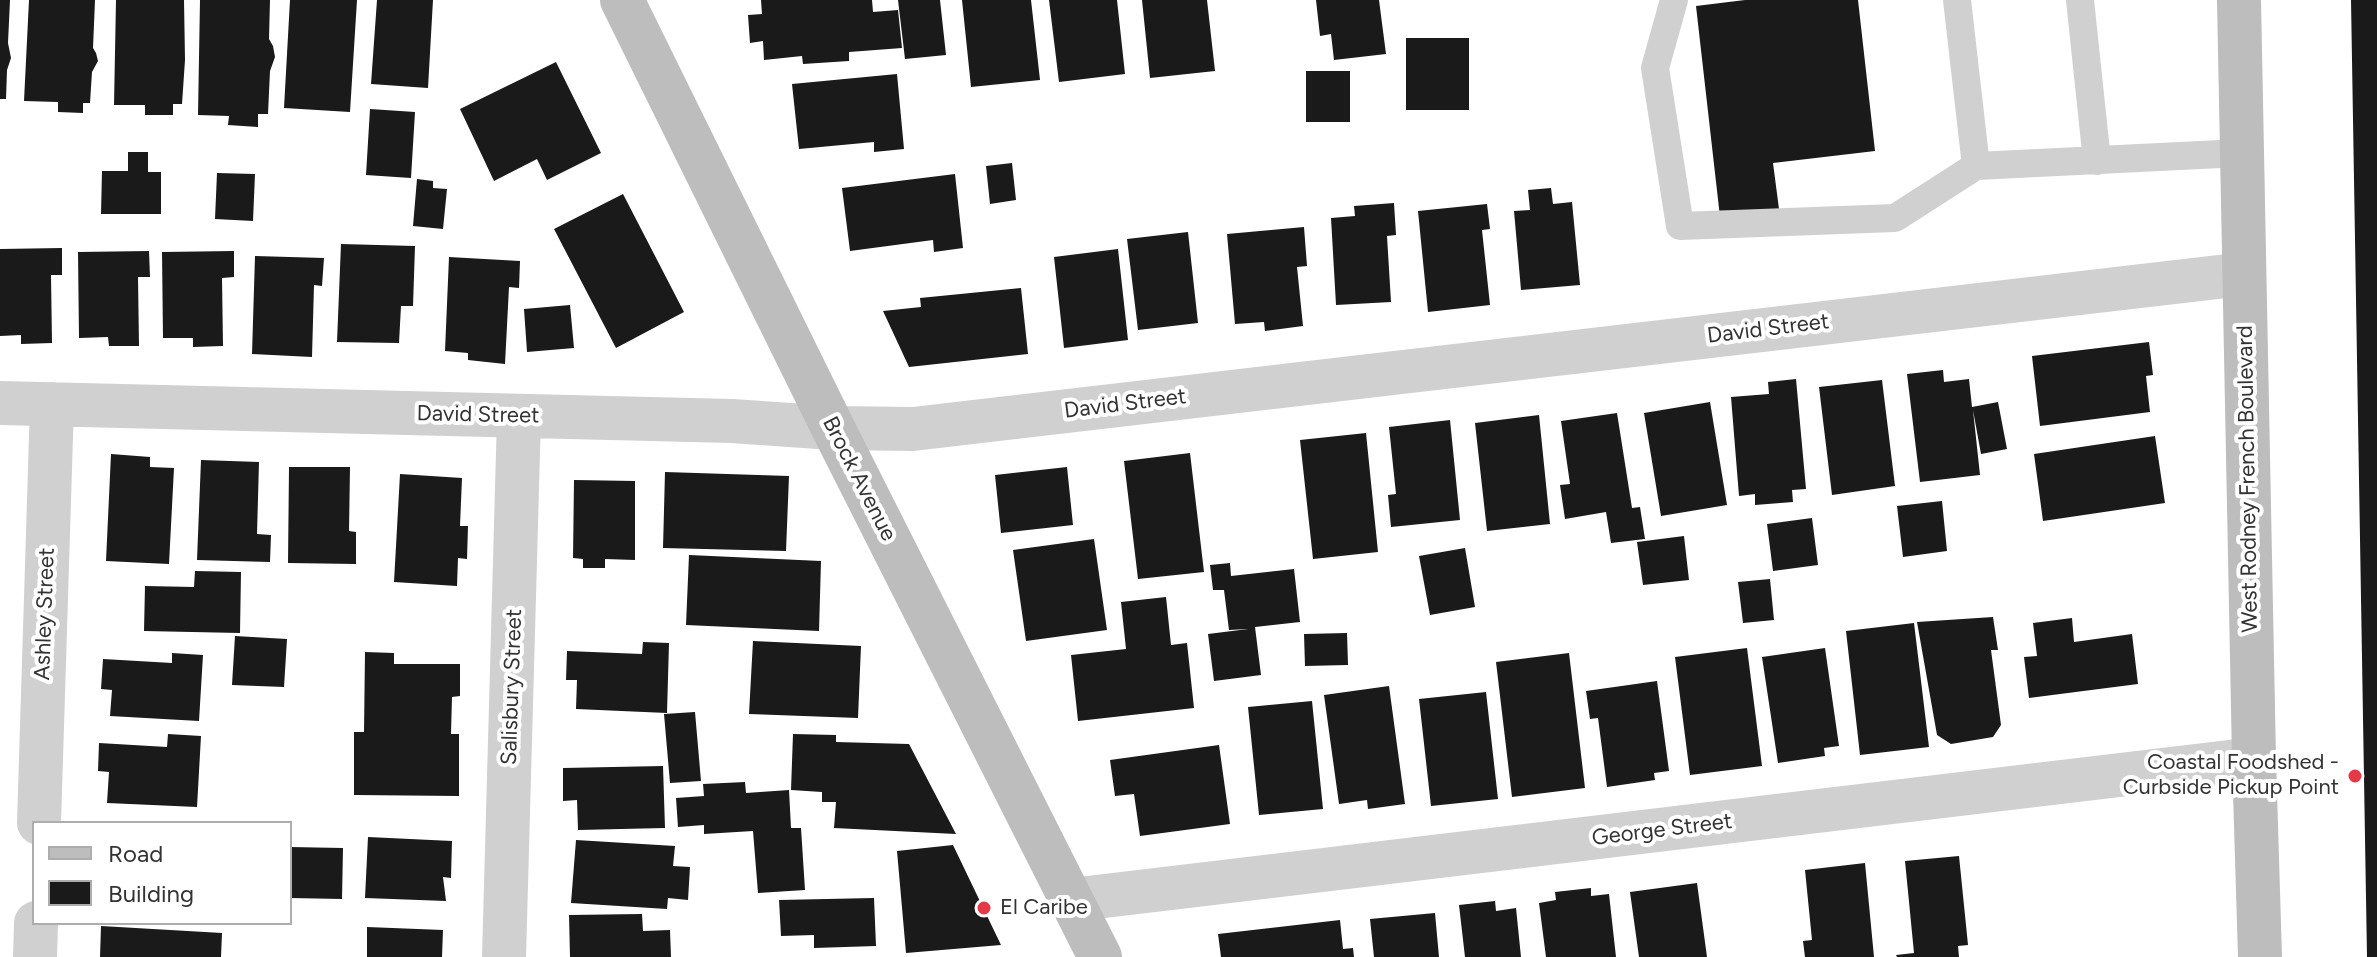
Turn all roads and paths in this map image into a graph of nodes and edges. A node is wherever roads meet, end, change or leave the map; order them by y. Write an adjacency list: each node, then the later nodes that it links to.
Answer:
1 (622, 0): 13 (main road, Brock Avenue)
2 (1674, 0): 8 (lane)
3 (1957, 0): 8 (lane)
4 (2080, 0): 7 (lane)
5 (2239, 0): 6 (main road, West Rodney French Boulevard)
6 (2241, 153): 7 (lane); 9 (main road, West Rodney French Boulevard)
7 (2097, 161): 8 (lane)
8 (1976, 166)
9 (2244, 274): 13 (street, David Street); 14 (main road, West Rodney French Boulevard)
10 (0, 403): 11 (street, David Street)
11 (52, 404): 12 (street, David Street); 15 (street, Ashley Street)
12 (519, 416): 13 (street, David Street); 19 (street, Salisbury Street)
13 (833, 428): 16 (main road, Brock Avenue)
14 (2254, 759): 16 (street, George Street); 21 (main road, West Rodney French Boulevard)
15 (39, 821)
16 (1071, 900): 20 (main road, Brock Avenue)
17 (36, 925): 18 (street)
18 (35, 957)
19 (504, 957)
20 (1100, 957)
21 (2260, 957)

